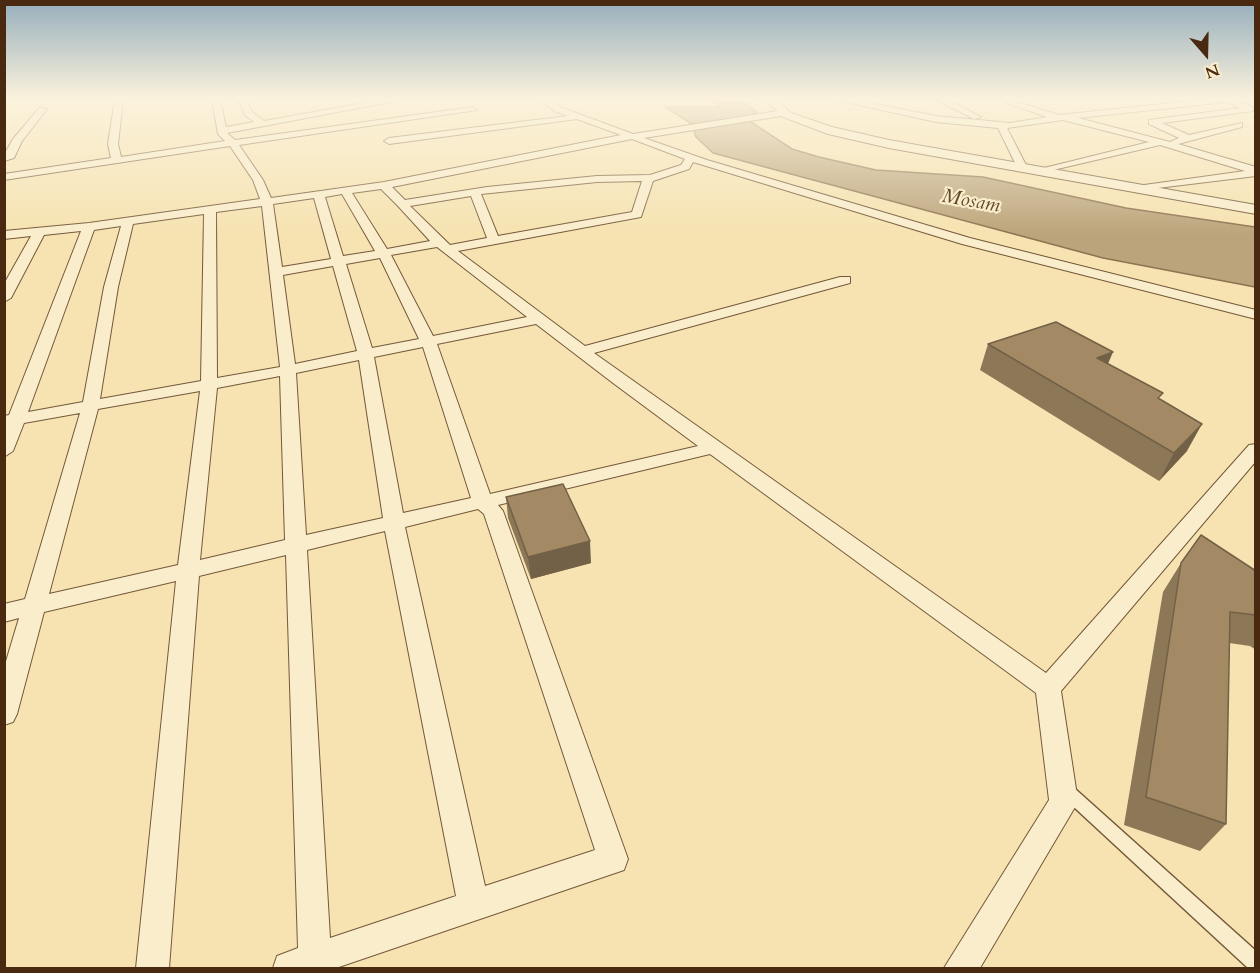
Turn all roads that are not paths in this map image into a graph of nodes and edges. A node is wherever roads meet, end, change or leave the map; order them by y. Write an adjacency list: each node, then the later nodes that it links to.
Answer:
1 (15, 144): 13 (street)
2 (113, 144): 12 (street)
3 (176, 144): 12 (street)
4 (220, 144): 12 (street)
5 (234, 144): 25 (street)
6 (589, 144): 20 (street)
7 (658, 144): 14 (street)
8 (900, 144): 15 (street)
9 (1008, 144): 15 (street)
10 (1157, 144): 16 (street)
11 (1168, 144): 17 (street)
12 (115, 156): 18 (street)
13 (4, 158)
14 (691, 158): 19 (street); 40 (street)
15 (1023, 169): 16 (street)
16 (1040, 172): 21 (street)
17 (1256, 172): 21 (street)
18 (5, 174)
19 (651, 178): 23 (street); 33 (street)
20 (384, 186): 22 (street); 26 (street)
21 (1137, 189): 28 (street)
22 (345, 191): 24 (street); 35 (street)
23 (475, 192): 26 (street); 33 (street)
24 (319, 195): 25 (street); 36 (street)
25 (267, 202): 27 (street); 37 (street)
26 (402, 204): 34 (street)
27 (210, 210): 29 (street); 46 (street)
28 (1256, 210)
29 (128, 221): 30 (street); 47 (street)
30 (89, 227): 31 (street); 48 (street)
31 (39, 232): 32 (street); 39 (street)
32 (4, 235)
33 (494, 241): 34 (street)
34 (444, 246): 35 (street); 41 (street)
35 (384, 254): 36 (street); 42 (street)
36 (338, 261): 37 (street); 44 (street)
37 (278, 272): 45 (street)
38 (845, 280): 43 (street)
39 (4, 298)
40 (1256, 315)
41 (540, 319): 42 (street); 43 (street)
42 (429, 343): 44 (street); 52 (street)
43 (582, 352): 49 (street)
44 (366, 355): 45 (street); 53 (street)
45 (288, 370): 46 (street); 54 (street)
46 (209, 384): 47 (street); 55 (street)
47 (92, 404): 48 (street); 56 (street)
48 (11, 420): 51 (street)
49 (714, 448): 52 (street); 58 (street)
50 (1256, 449): 58 (street)
51 (4, 451)
52 (483, 503): 53 (street); 61 (street)
53 (394, 523): 54 (street); 61 (street)
54 (297, 545): 55 (street); 62 (street)
55 (188, 571): 56 (street); 64 (street)
56 (35, 606): 57 (street); 59 (street)
57 (4, 613)
58 (1047, 688): 60 (street)
59 (4, 714)
60 (1062, 786): 63 (lane); 65 (street)
61 (474, 906): 62 (street)
62 (302, 964)
63 (1256, 964)
64 (152, 969)
65 (961, 969)

